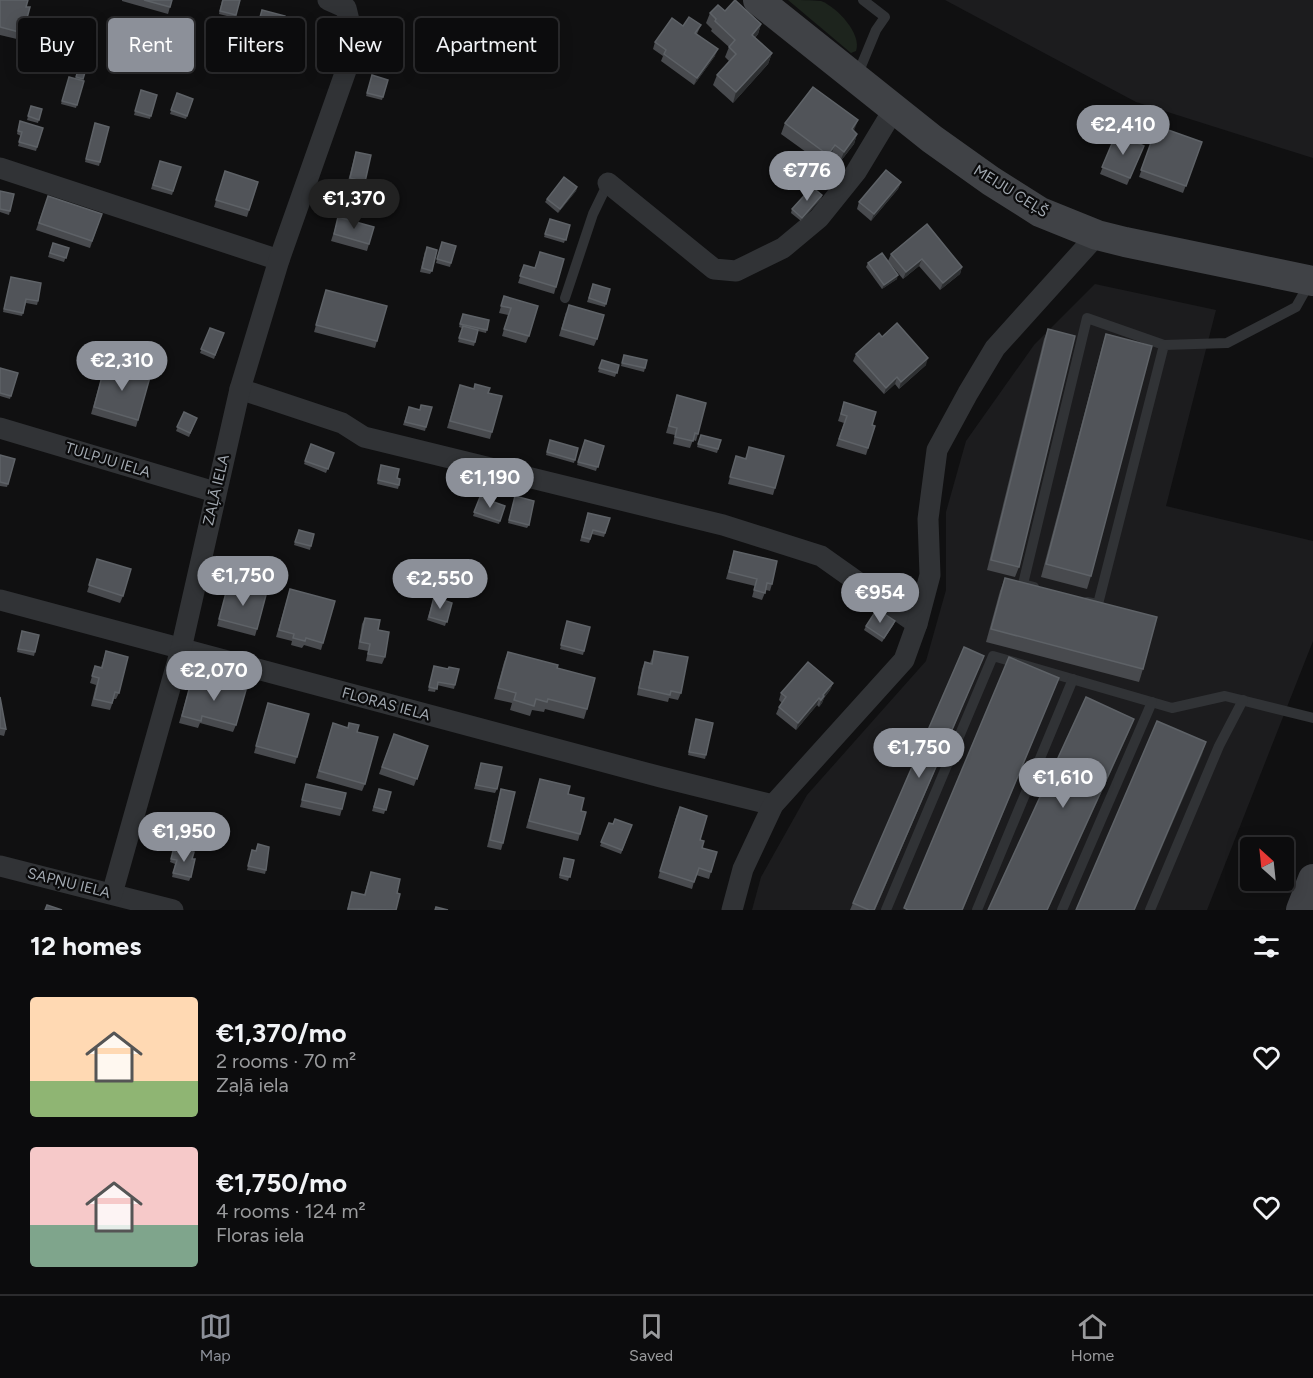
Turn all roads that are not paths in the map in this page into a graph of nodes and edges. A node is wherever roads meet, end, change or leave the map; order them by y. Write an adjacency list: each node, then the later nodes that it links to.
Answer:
1 (328, 0): 9 (street, ZAĻĀ IELA)
2 (758, 0): 4 (street, MEIJU CEĻŠ)
3 (863, 0): 4 (lane)
4 (856, 79): 5 (street, MEIJU CEĻŠ)
5 (894, 109): 7 (street); 8 (street, MEIJU CEĻŠ)
6 (0, 168): 9 (street)
7 (608, 183): 11 (lane)
8 (1097, 235): 10 (street, MEIJU CEĻŠ); 19 (street)
9 (279, 260): 13 (street, ZAĻĀ IELA)
10 (1312, 281): 12 (lane)
11 (565, 298)
12 (1164, 345): 16 (lane); 17 (lane)
13 (240, 388): 15 (street, ZAĻĀ IELA); 19 (street)
14 (0, 428): 15 (street, TULPJU IELA)
15 (215, 492): 20 (street, ZAĻĀ IELA)
16 (1045, 590)
17 (1076, 599)
18 (0, 600): 20 (street, FLORAS IELA)
19 (917, 624): 25 (street)
20 (181, 649): 25 (street, FLORAS IELA); 28 (street, ZAĻĀ IELA)
21 (1073, 679): 23 (lane); 31 (lane); 32 (lane)
22 (1243, 700): 23 (lane); 24 (lane); 34 (lane)
23 (1152, 702): 33 (lane)
24 (1313, 718)
25 (773, 805): 30 (street)
26 (0, 866): 28 (street, SAPŅU IELA)
27 (1313, 879): 35 (street)
28 (111, 894): 29 (street, SAPŅU IELA)
29 (173, 910)
30 (732, 910)
31 (886, 910)
32 (977, 910)
33 (1062, 910)
34 (1150, 910)
35 (1301, 910)

